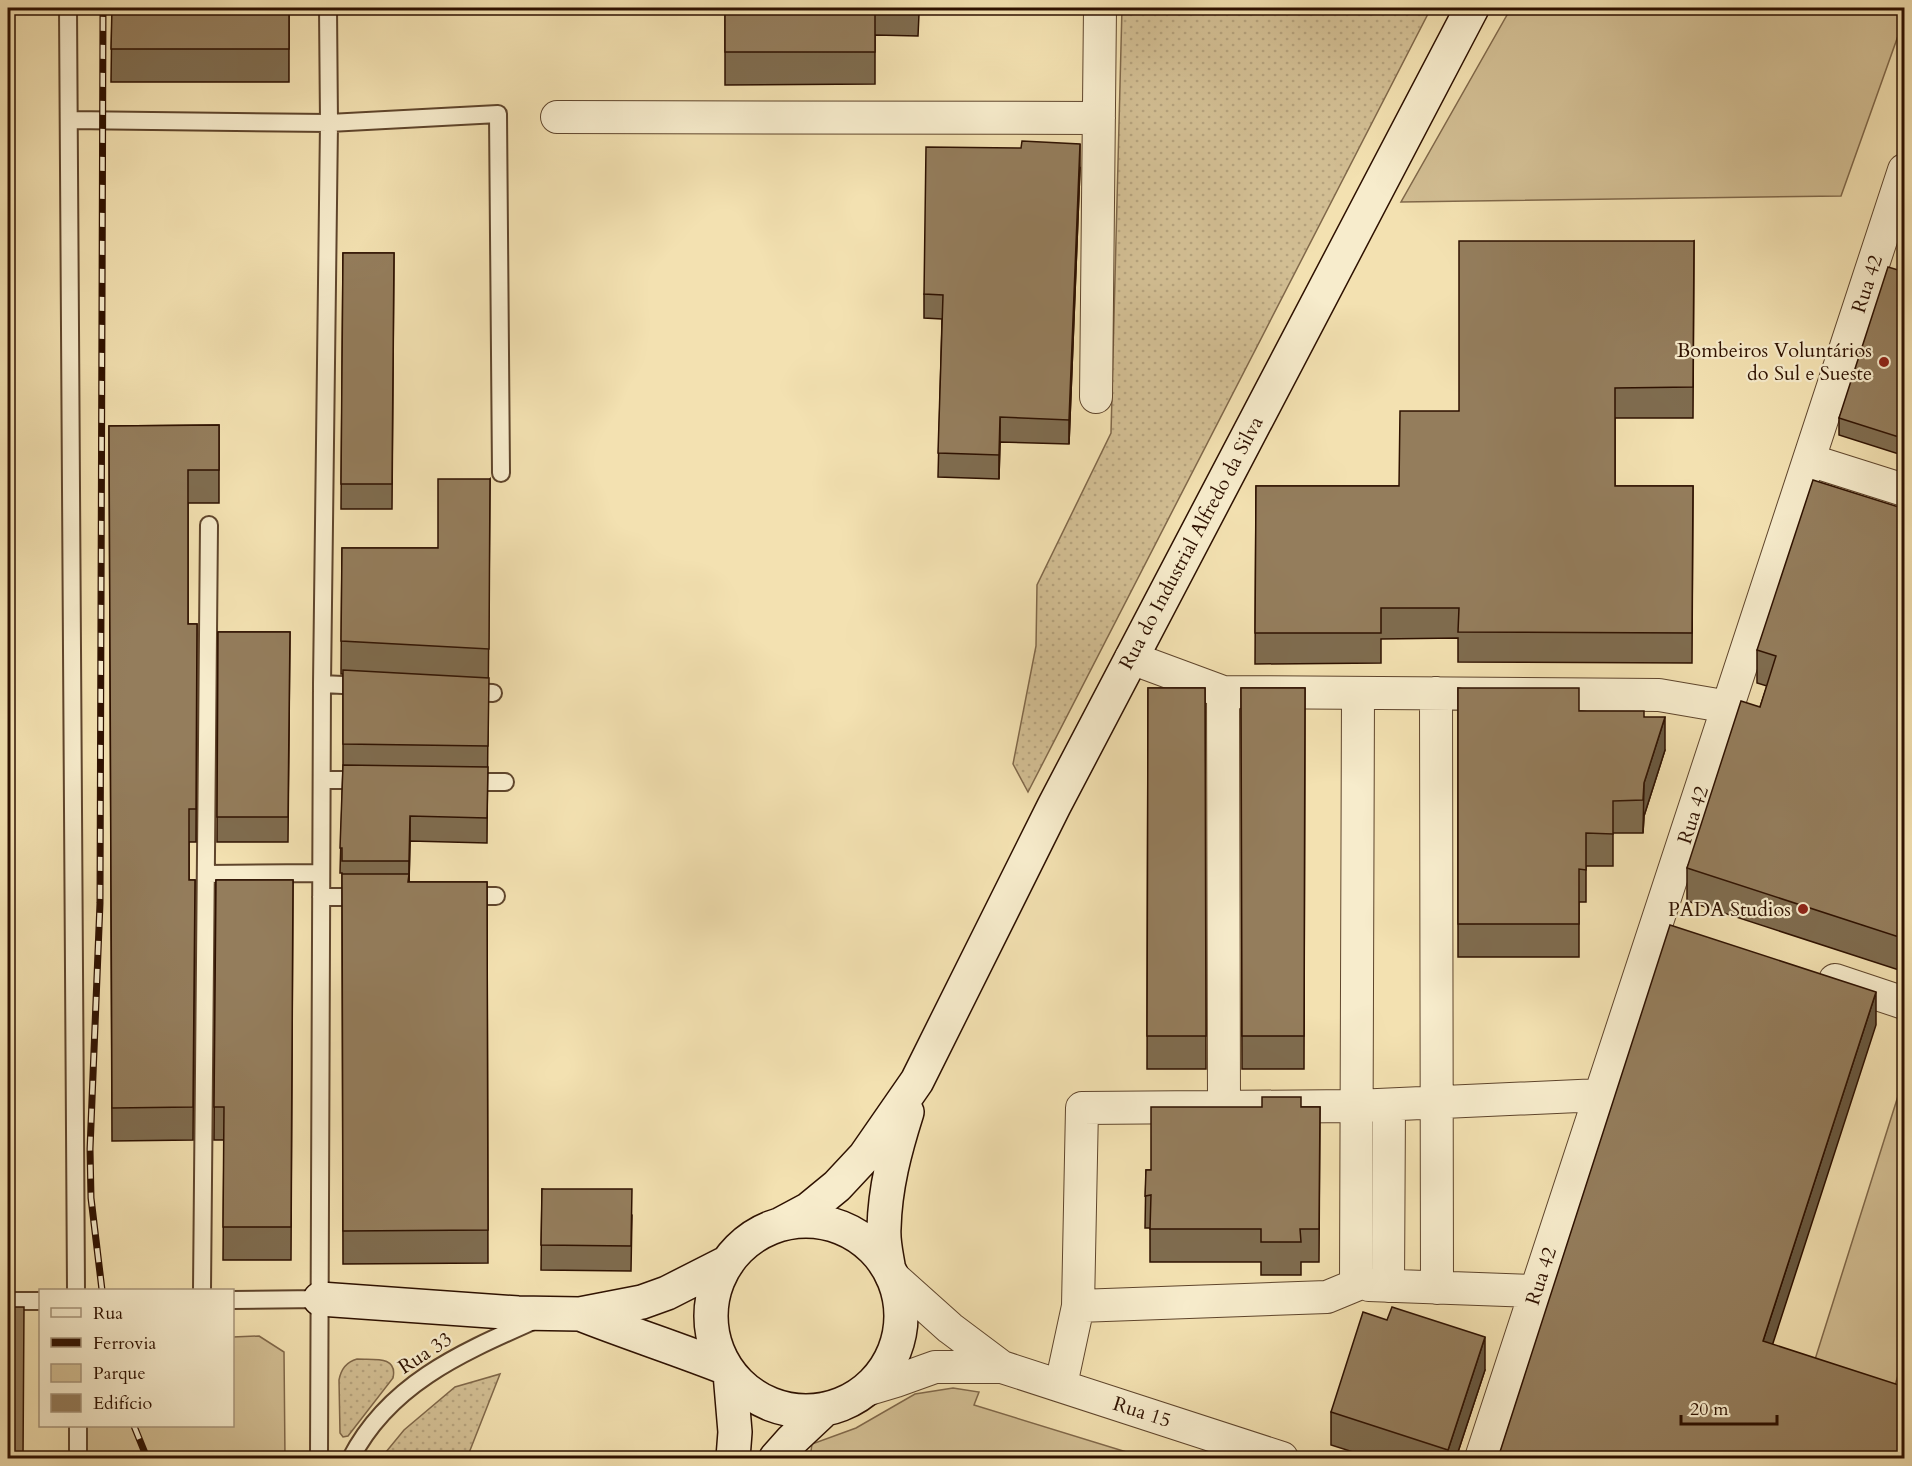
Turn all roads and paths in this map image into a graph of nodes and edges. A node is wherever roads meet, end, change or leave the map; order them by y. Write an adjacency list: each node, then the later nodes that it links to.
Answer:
1 (68, 8): 7 (lane)
2 (328, 8): 8 (lane)
3 (1100, 8): 6 (street)
4 (1472, 8): 16 (street, Rua do Industrial Alfredo da Silva)
5 (557, 117): 6 (street)
6 (1099, 118): 11 (street)
7 (70, 120): 8 (lane); 49 (lane)
8 (329, 123): 13 (lane); 17 (lane)
9 (1905, 170): 10 (street, Rua 42)
10 (1898, 211): 12 (street, Rua 42)
11 (1096, 397)
12 (1809, 460): 14 (street); 24 (street, Rua 42)
13 (501, 473)
14 (1905, 490)
15 (209, 525): 30 (lane)
16 (1131, 658): 20 (street); 37 (street, Rua do Industrial Alfredo da Silva)
17 (322, 684): 18 (lane); 25 (lane)
18 (379, 687)
19 (448, 691): 21 (lane)
20 (1222, 692): 22 (street); 42 (street)
21 (493, 693)
22 (1358, 693): 23 (street); 41 (street)
23 (1436, 693): 24 (street); 39 (street)
24 (1729, 707): 38 (street, Rua 42)
25 (322, 780): 26 (lane); 29 (lane)
26 (379, 780)
27 (448, 781): 28 (lane)
28 (505, 782)
29 (321, 873): 30 (lane); 33 (lane)
30 (206, 874): 50 (lane)
31 (450, 896): 32 (lane)
32 (496, 896)
33 (321, 897): 34 (lane); 52 (lane)
34 (380, 897)
35 (1803, 970): 36 (street)
36 (1905, 1003)
37 (917, 1081): 43 (street, Rua do Industrial Alfredo da Silva); 45 (street, Rua do Industrial Alfredo da Silva)
38 (1600, 1095): 39 (street); 51 (street, Rua 42)
39 (1436, 1102): 40 (street); 48 (street)
40 (1389, 1104): 41 (street); 47 (street)
41 (1356, 1106): 42 (street); 46 (street)
42 (1224, 1107): 56 (street)
43 (781, 1224): 44 (street); 45 (street)
44 (728, 1262): 58 (street); 60 (street)
45 (890, 1271): 59 (street, Rua 15); 62 (street)
46 (1356, 1285): 47 (street); 56 (street)
47 (1388, 1286): 48 (street)
48 (1437, 1288): 51 (street)
49 (76, 1289)
50 (202, 1289)
51 (1536, 1291): 71 (street, Rua 42)
52 (320, 1299): 53 (lane); 57 (street); 66 (lane)
53 (234, 1300)
54 (8, 1301): 55 (lane)
55 (39, 1301)
56 (1078, 1306): 61 (street)
57 (548, 1314): 58 (street); 67 (lane, Rua 33)
58 (580, 1314): 60 (street)
59 (1002, 1367): 61 (street, Rua 15); 62 (street, Rua 15)
60 (728, 1370): 63 (street); 68 (street)
61 (1061, 1386): 70 (street, Rua 15)
62 (866, 1390): 63 (street)
63 (825, 1409): 69 (street)
64 (78, 1427): 65 (lane)
65 (78, 1458)
66 (320, 1458)
67 (351, 1458)
68 (733, 1458)
69 (776, 1458)
70 (1281, 1458)
71 (1481, 1458)

